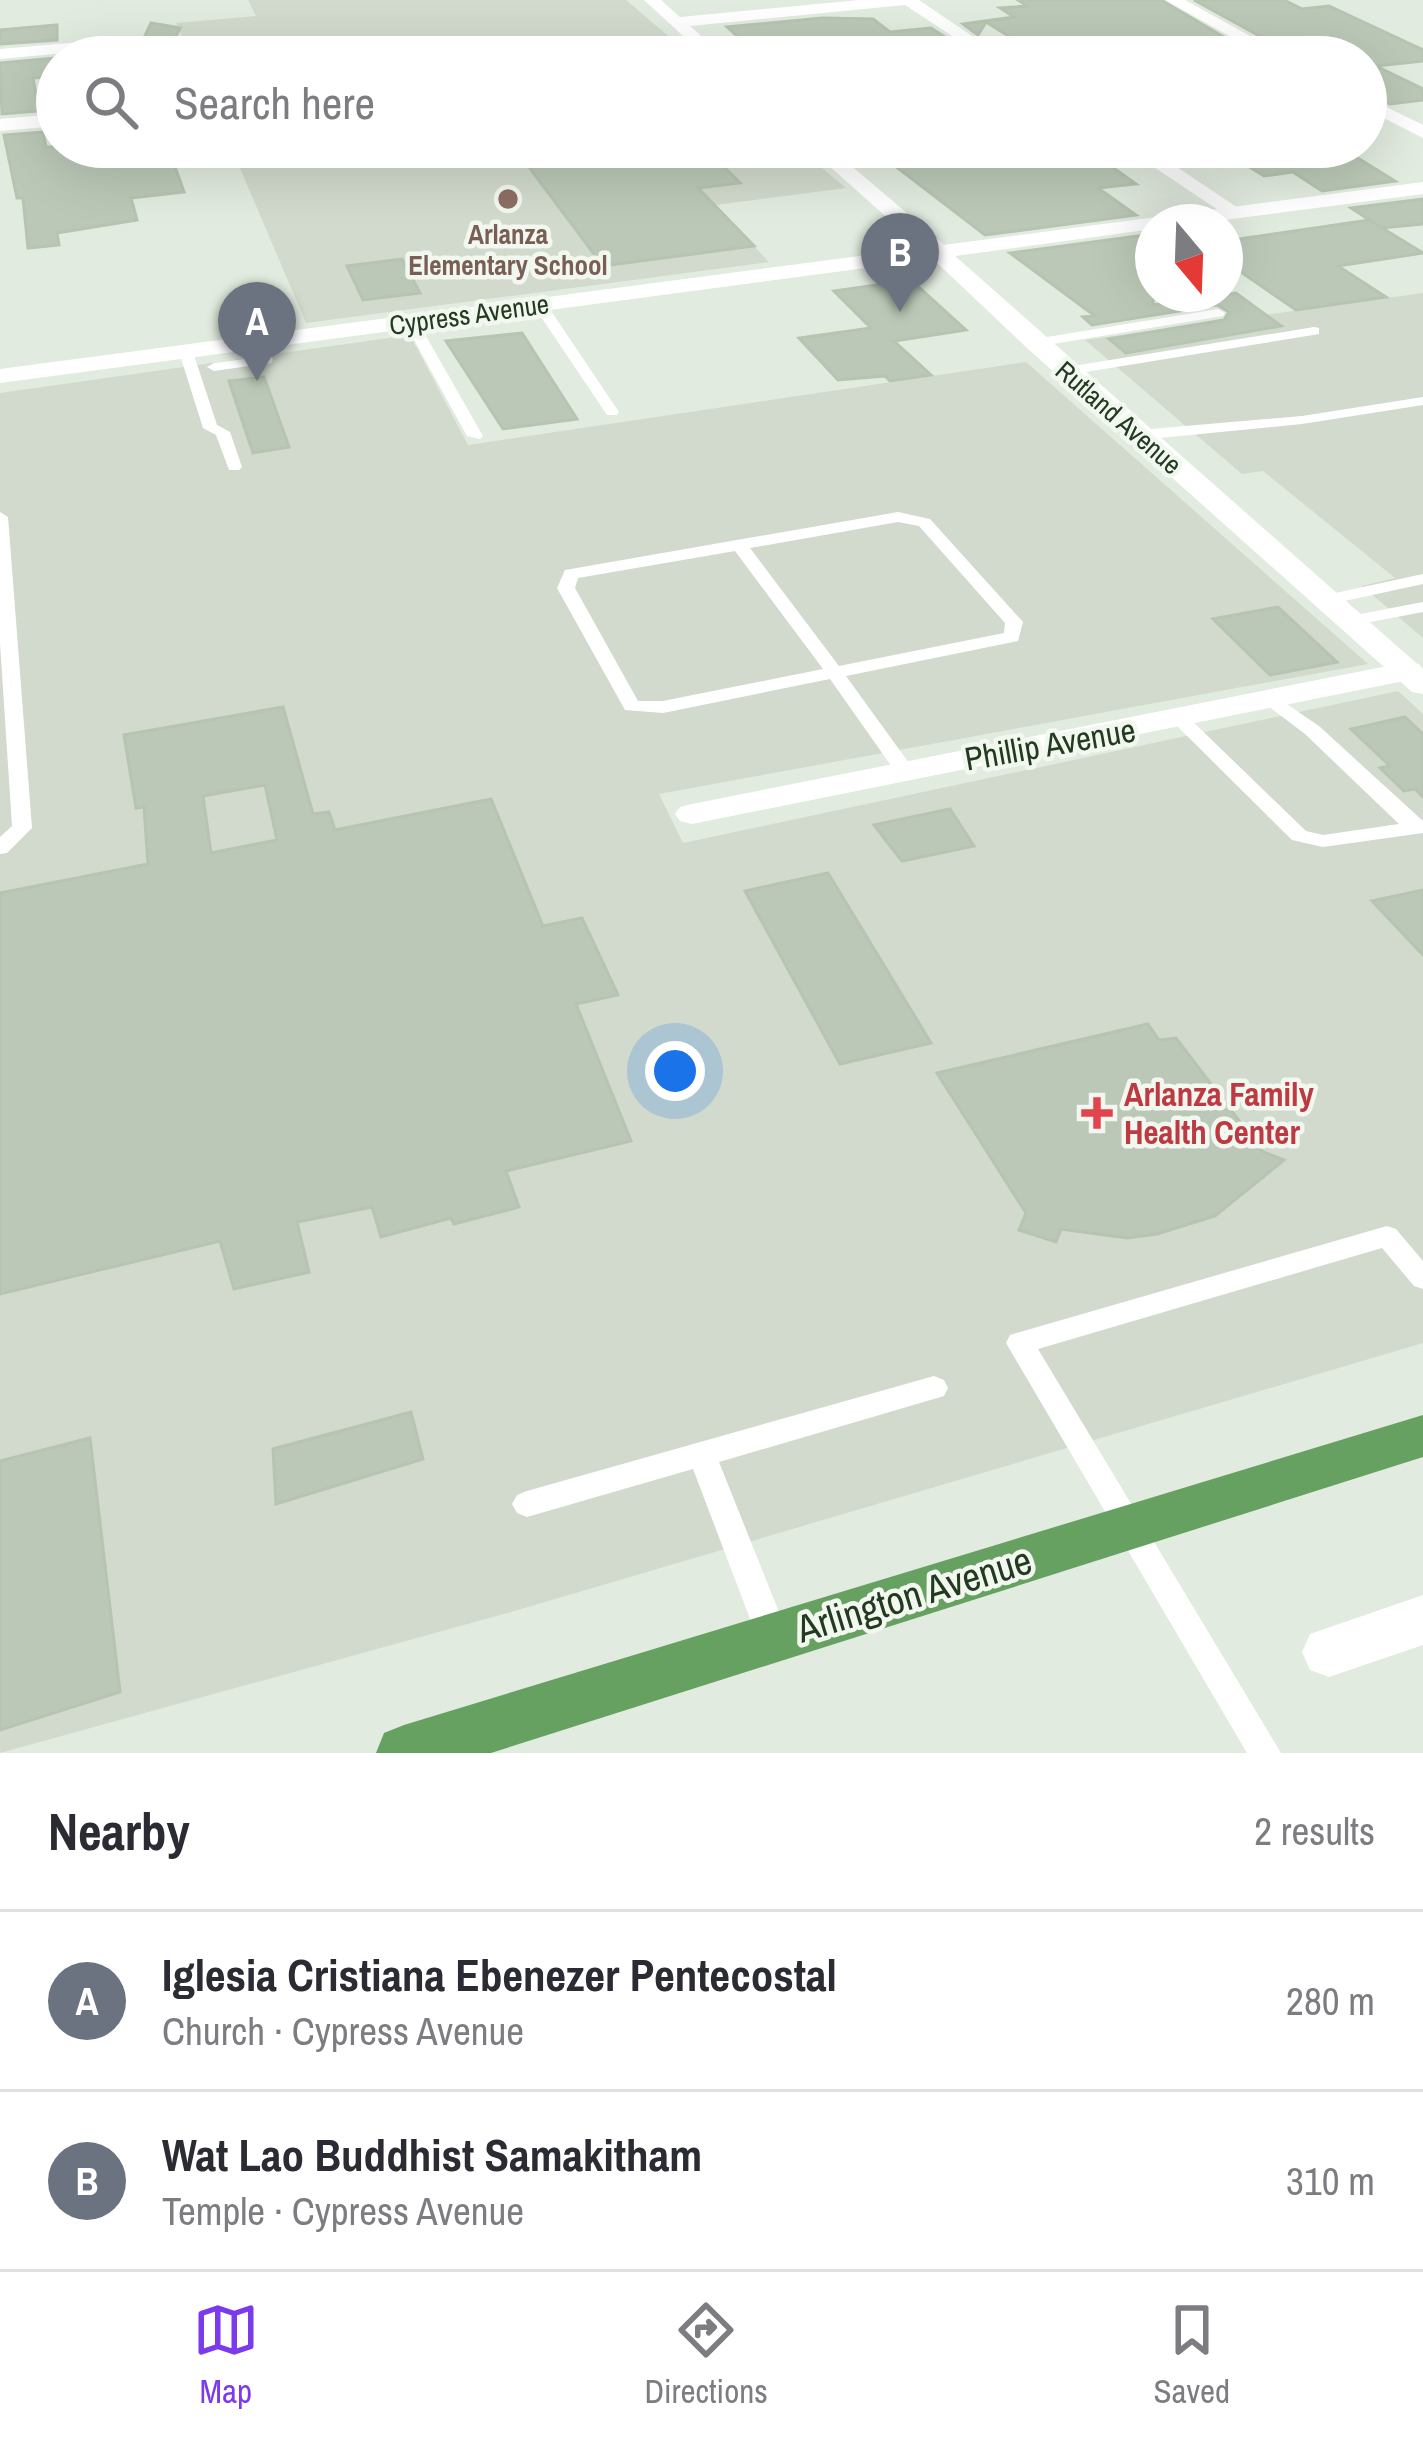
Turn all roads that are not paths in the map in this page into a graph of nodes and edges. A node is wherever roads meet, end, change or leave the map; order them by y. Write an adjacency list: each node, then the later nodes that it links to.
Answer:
1 (652, 0): 4 (street)
2 (908, 0): 4 (street); 6 (street)
3 (1173, 0): 7 (street)
4 (676, 22): 5 (street)
5 (692, 36)
6 (963, 36)
7 (1241, 36)
8 (36, 50): 9 (street)
9 (0, 54)
10 (1387, 113): 13 (street)
11 (36, 122): 12 (street)
12 (0, 125)
13 (1423, 132)
14 (842, 168): 20 (street, Rutland Avenue)
15 (1166, 168): 17 (street)
16 (1423, 188): 18 (street)
17 (1222, 204)
18 (1243, 211)
19 (1135, 225): 20 (street, Cypress Avenue)
20 (939, 252): 21 (street, Cypress Avenue); 26 (street, Rutland Avenue)
21 (540, 305): 23 (street, Cypress Avenue); 32 (lane)
22 (1218, 313): 26 (lane)
23 (411, 322): 25 (street, Cypress Avenue); 34 (lane)
24 (1314, 331): 29 (lane)
25 (259, 342): 27 (street, Cypress Avenue); 28 (lane)
26 (1035, 343): 29 (street, Rutland Avenue)
27 (185, 352): 30 (street, Cypress Avenue); 35 (lane)
28 (214, 367)
29 (1066, 371): 33 (street, Rutland Avenue)
30 (0, 376)
31 (1423, 401): 33 (lane)
32 (612, 412)
33 (1139, 435): 40 (street, Rutland Avenue)
34 (475, 436)
35 (234, 467)
36 (0, 517): 38 (lane)
37 (739, 545): 43 (lane); 43 (lane); 43 (lane)
38 (2, 574): 50 (lane)
39 (1423, 579): 40 (lane)
40 (1326, 600): 42 (street, Rutland Avenue)
41 (1423, 607): 42 (lane)
42 (1350, 621): 44 (street, Rutland Avenue)
43 (833, 673): 47 (lane)
44 (1416, 678): 45 (street, Phillip Avenue)
45 (1275, 702): 46 (street, Phillip Avenue); 49 (lane)
46 (1180, 720): 47 (street, Phillip Avenue); 49 (lane)
47 (904, 770): 48 (street, Phillip Avenue)
48 (692, 814)
49 (1419, 827)
50 (0, 848)
51 (1423, 1279): 56 (lane)
52 (934, 1388): 54 (lane)
53 (1423, 1436): 56 (main road, Arlington Avenue)
54 (701, 1454): 55 (lane); 58 (lane)
55 (527, 1504)
56 (1130, 1528): 58 (main road, Arlington Avenue); 61 (lane)
57 (1423, 1620): 59 (street)
58 (773, 1637): 60 (main road, Arlington Avenue)
59 (1329, 1652)
60 (404, 1753)
61 (1265, 1753)

